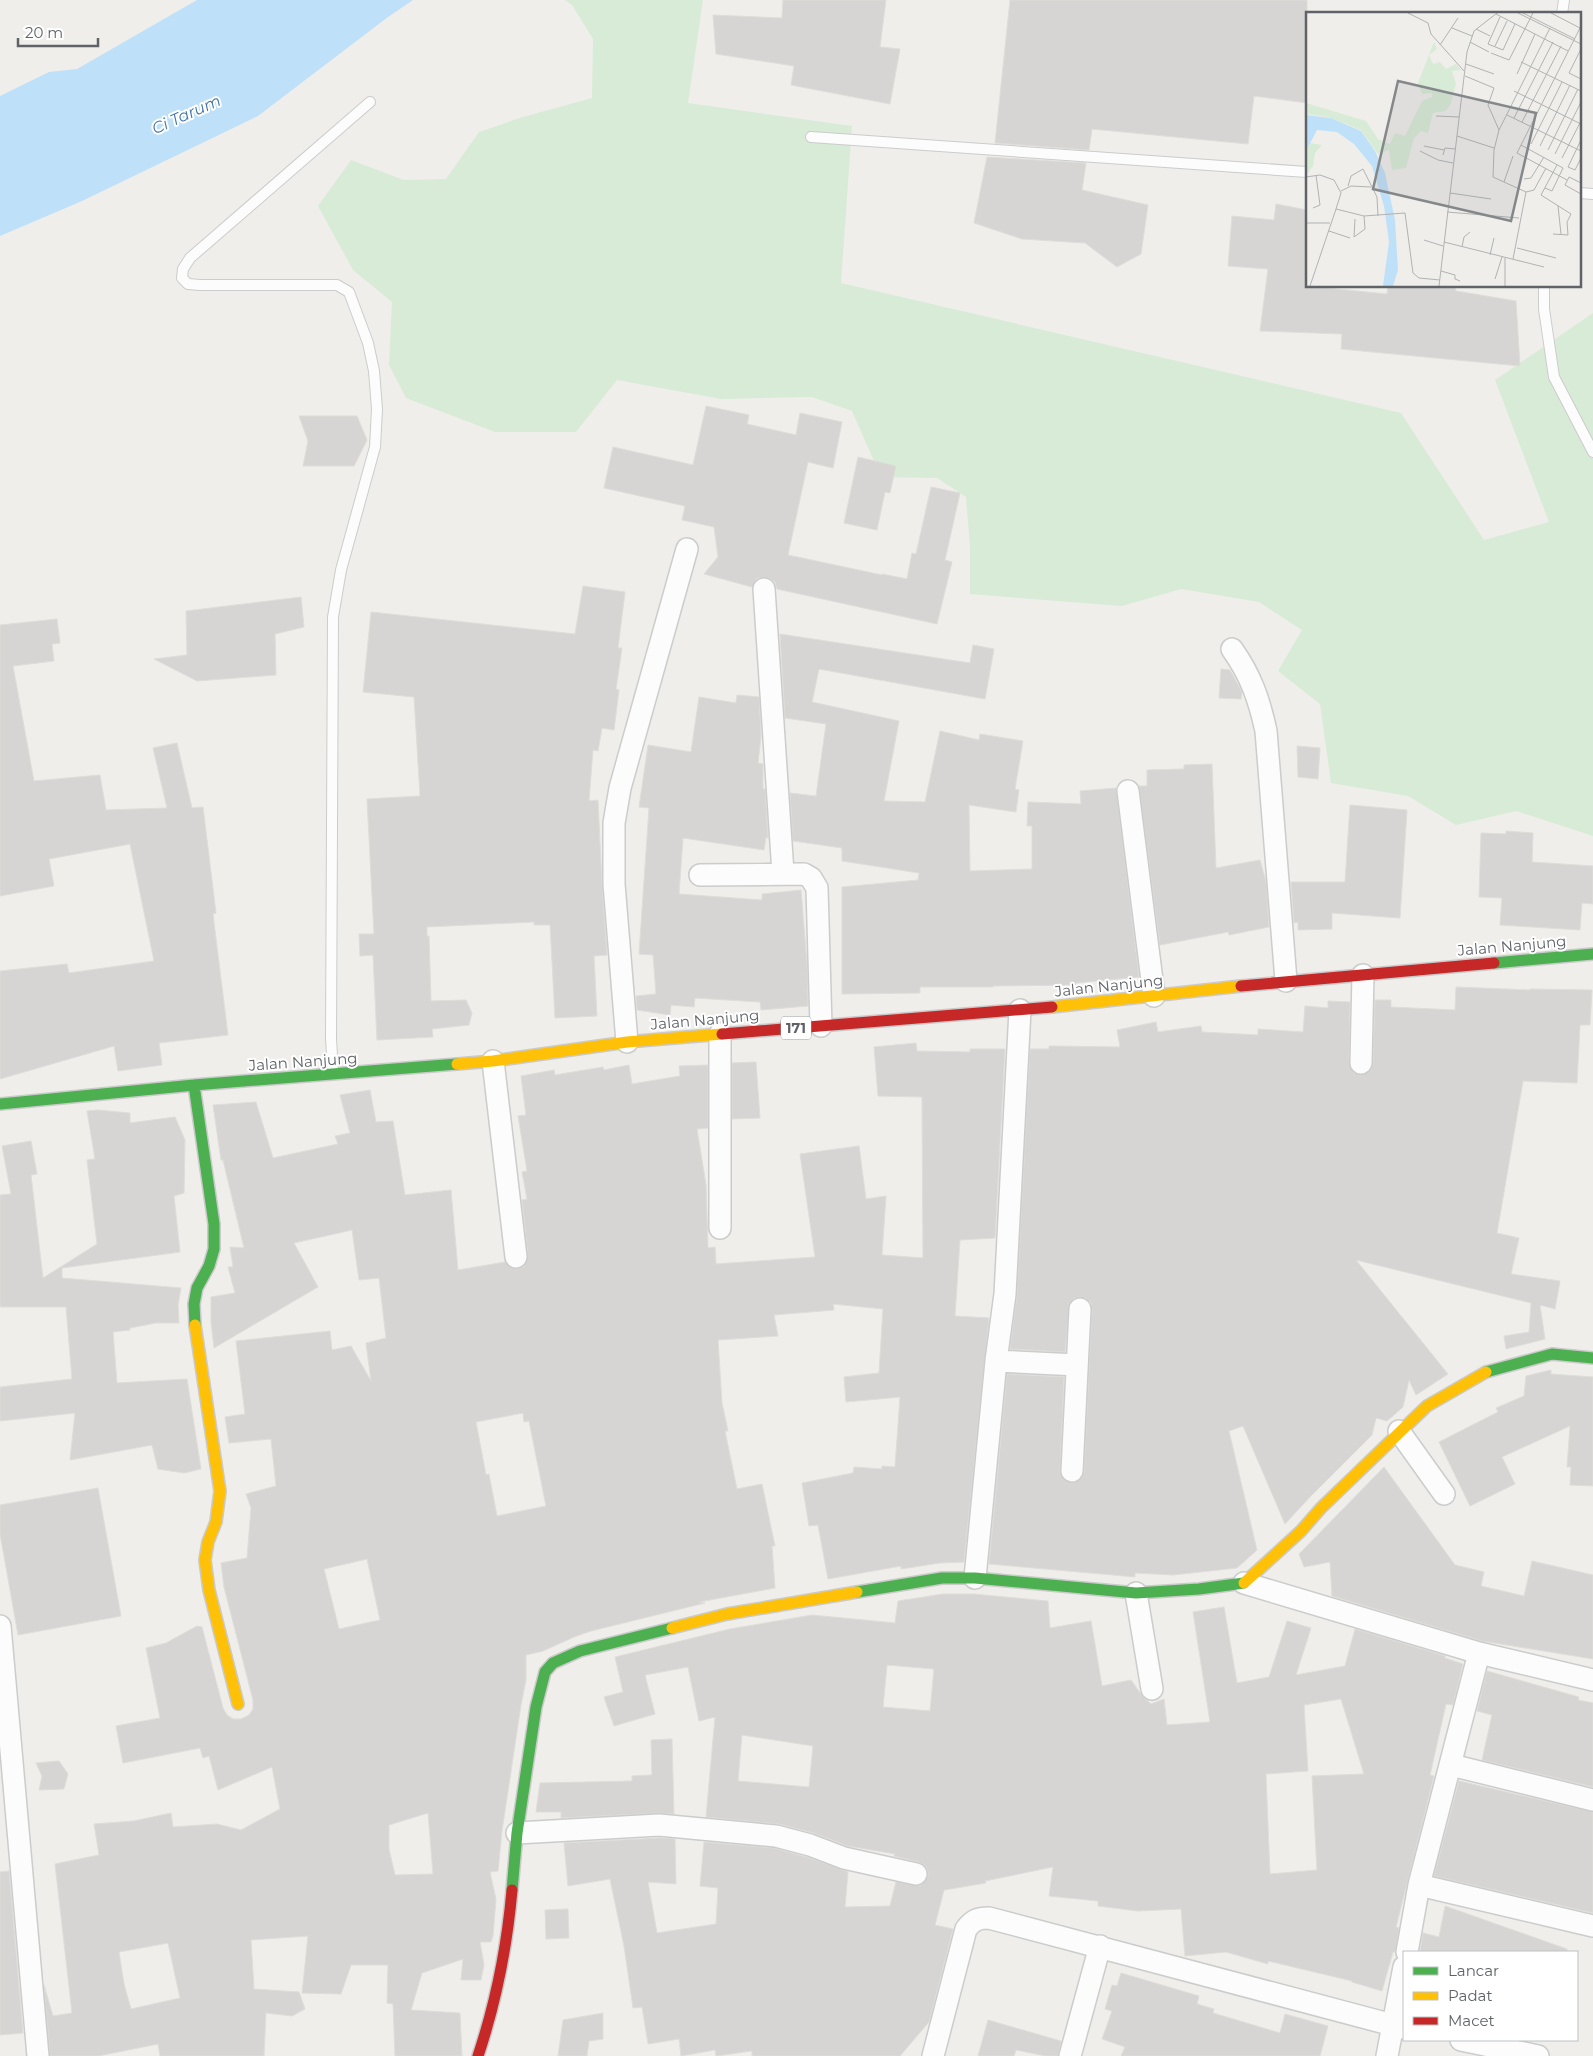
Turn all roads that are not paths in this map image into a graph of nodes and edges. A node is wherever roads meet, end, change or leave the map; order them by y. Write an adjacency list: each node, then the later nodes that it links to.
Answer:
1 (370, 102): 24 (lane)
2 (811, 137): 3 (lane)
3 (1306, 172)
4 (1580, 193): 5 (lane)
5 (1593, 194)
6 (1544, 288): 7 (lane)
7 (1593, 452)
8 (687, 549): 21 (street)
9 (764, 589): 12 (street)
10 (1232, 648): 16 (street)
11 (1128, 791): 17 (street)
12 (784, 873): 13 (street); 19 (street)
13 (700, 875)
14 (1593, 954): 15 (street, Jalan Nanjung / 171)
15 (1363, 975): 16 (street, Jalan Nanjung / 171); 23 (street)
16 (1286, 980): 17 (street, Jalan Nanjung / 171)
17 (1154, 996): 18 (street, Jalan Nanjung / 171)
18 (1020, 1010): 19 (street, Jalan Nanjung / 171); 31 (street)
19 (821, 1026): 20 (street, Jalan Nanjung / 171)
20 (720, 1034): 21 (street, Jalan Nanjung / 171); 27 (street)
21 (627, 1042): 22 (street, Jalan Nanjung / 171)
22 (493, 1061): 24 (street, Jalan Nanjung / 171); 28 (street)
23 (1361, 1063)
24 (333, 1075): 25 (street, Jalan Nanjung / 171)
25 (194, 1085): 26 (street, Jalan Nanjung / 171); 43 (street)
26 (0, 1104)
27 (720, 1228)
28 (516, 1256)
29 (1080, 1309): 32 (street)
30 (1593, 1358): 33 (street)
31 (996, 1361): 32 (street); 36 (street)
32 (1077, 1365): 34 (street)
33 (1398, 1430): 35 (street); 37 (street)
34 (1072, 1471)
35 (1444, 1494)
36 (975, 1578): 38 (street); 46 (street)
37 (1244, 1584): 38 (street); 40 (street)
38 (1136, 1593): 42 (street)
39 (0, 1626): 55 (street)
40 (1479, 1653): 41 (street); 44 (street)
41 (1593, 1680)
42 (1152, 1689)
43 (238, 1704)
44 (1451, 1765): 45 (street); 48 (street)
45 (1593, 1800)
46 (518, 1833): 47 (street); 56 (street)
47 (916, 1874)
48 (1419, 1885): 49 (street); 51 (street)
49 (1593, 1926)
50 (1100, 1946): 53 (street); 57 (street); 58 (street)
51 (1407, 1951)
52 (1403, 1978): 53 (street)
53 (1399, 2027): 59 (street)
54 (1466, 2041): 60 (street)
55 (38, 2056)
56 (478, 2056)
57 (933, 2056)
58 (1070, 2056)
59 (1387, 2056)
60 (1538, 2056)

